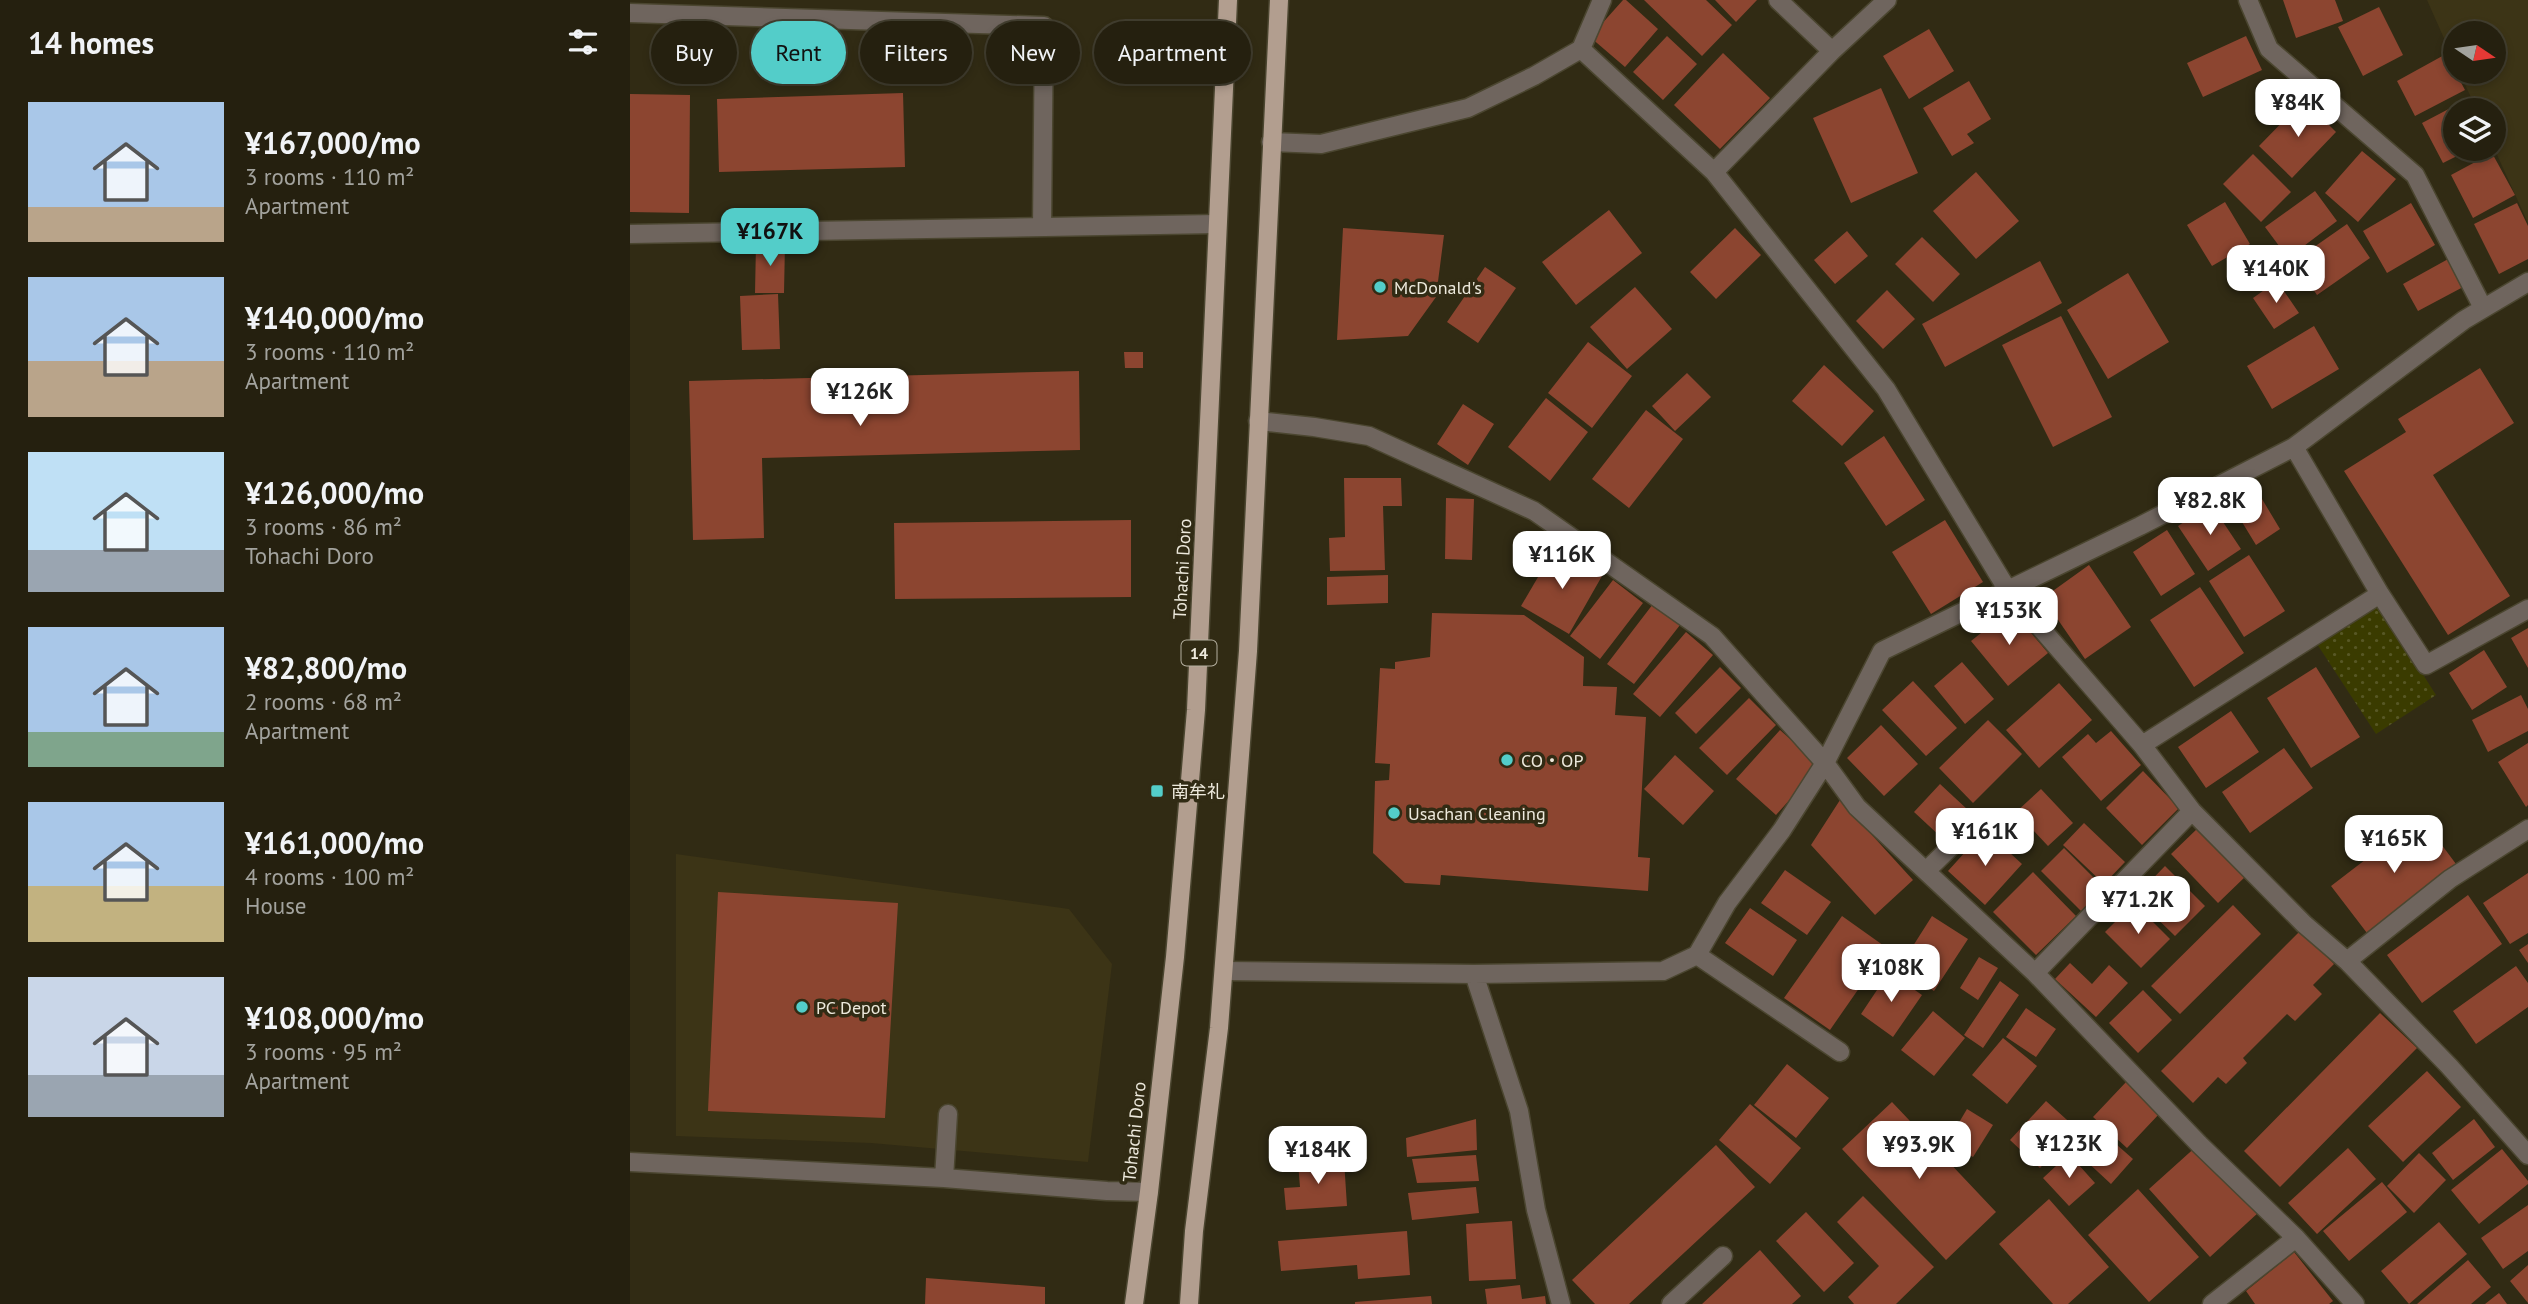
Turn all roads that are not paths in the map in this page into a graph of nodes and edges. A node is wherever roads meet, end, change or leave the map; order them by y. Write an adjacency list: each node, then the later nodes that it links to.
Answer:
1 (1227, 0): 12 (main road, Tohachi Doro / 14)
2 (1279, 0): 10 (main road)
3 (1602, 0): 8 (street)
4 (1778, 0): 9 (street)
5 (1887, 0): 9 (street)
6 (2248, 0): 16 (street)
7 (630, 13): 13 (street)
8 (1581, 49): 10 (street); 11 (street)
9 (1832, 51): 11 (street)
10 (1271, 142): 17 (main road)
11 (1714, 172): 19 (street)
12 (1216, 224): 13 (street); 38 (main road, Tohachi Doro / 14)
13 (1041, 227): 14 (street)
14 (630, 234)
15 (2528, 282): 16 (street)
16 (2483, 308): 18 (street)
17 (1258, 421): 23 (street); 30 (main road)
18 (2294, 447): 19 (street); 20 (street)
19 (2007, 589): 22 (street); 23 (street)
20 (2380, 594): 21 (street); 22 (street)
21 (2528, 609)
22 (2142, 745): 24 (street)
23 (1825, 763): 27 (street); 28 (street)
24 (2192, 811): 29 (street); 31 (street)
25 (1968, 830): 27 (street)
26 (2528, 830): 29 (street)
27 (1926, 871): 31 (street)
28 (1698, 955): 32 (street); 33 (street)
29 (2347, 961): 35 (street)
30 (1224, 971): 32 (street); 42 (main road)
31 (2035, 973): 39 (street)
32 (1474, 974): 43 (street)
33 (1840, 1052)
34 (948, 1114): 37 (street)
35 (2528, 1155)
36 (630, 1162): 37 (street)
37 (944, 1178): 38 (street)
38 (1149, 1192): 41 (main road, Tohachi Doro / 14)
39 (2296, 1238): 45 (street); 46 (street)
40 (1723, 1255): 44 (street)
41 (1134, 1304)
42 (1189, 1304)
43 (1561, 1304)
44 (1671, 1304)
45 (2212, 1304)
46 (2355, 1304)

